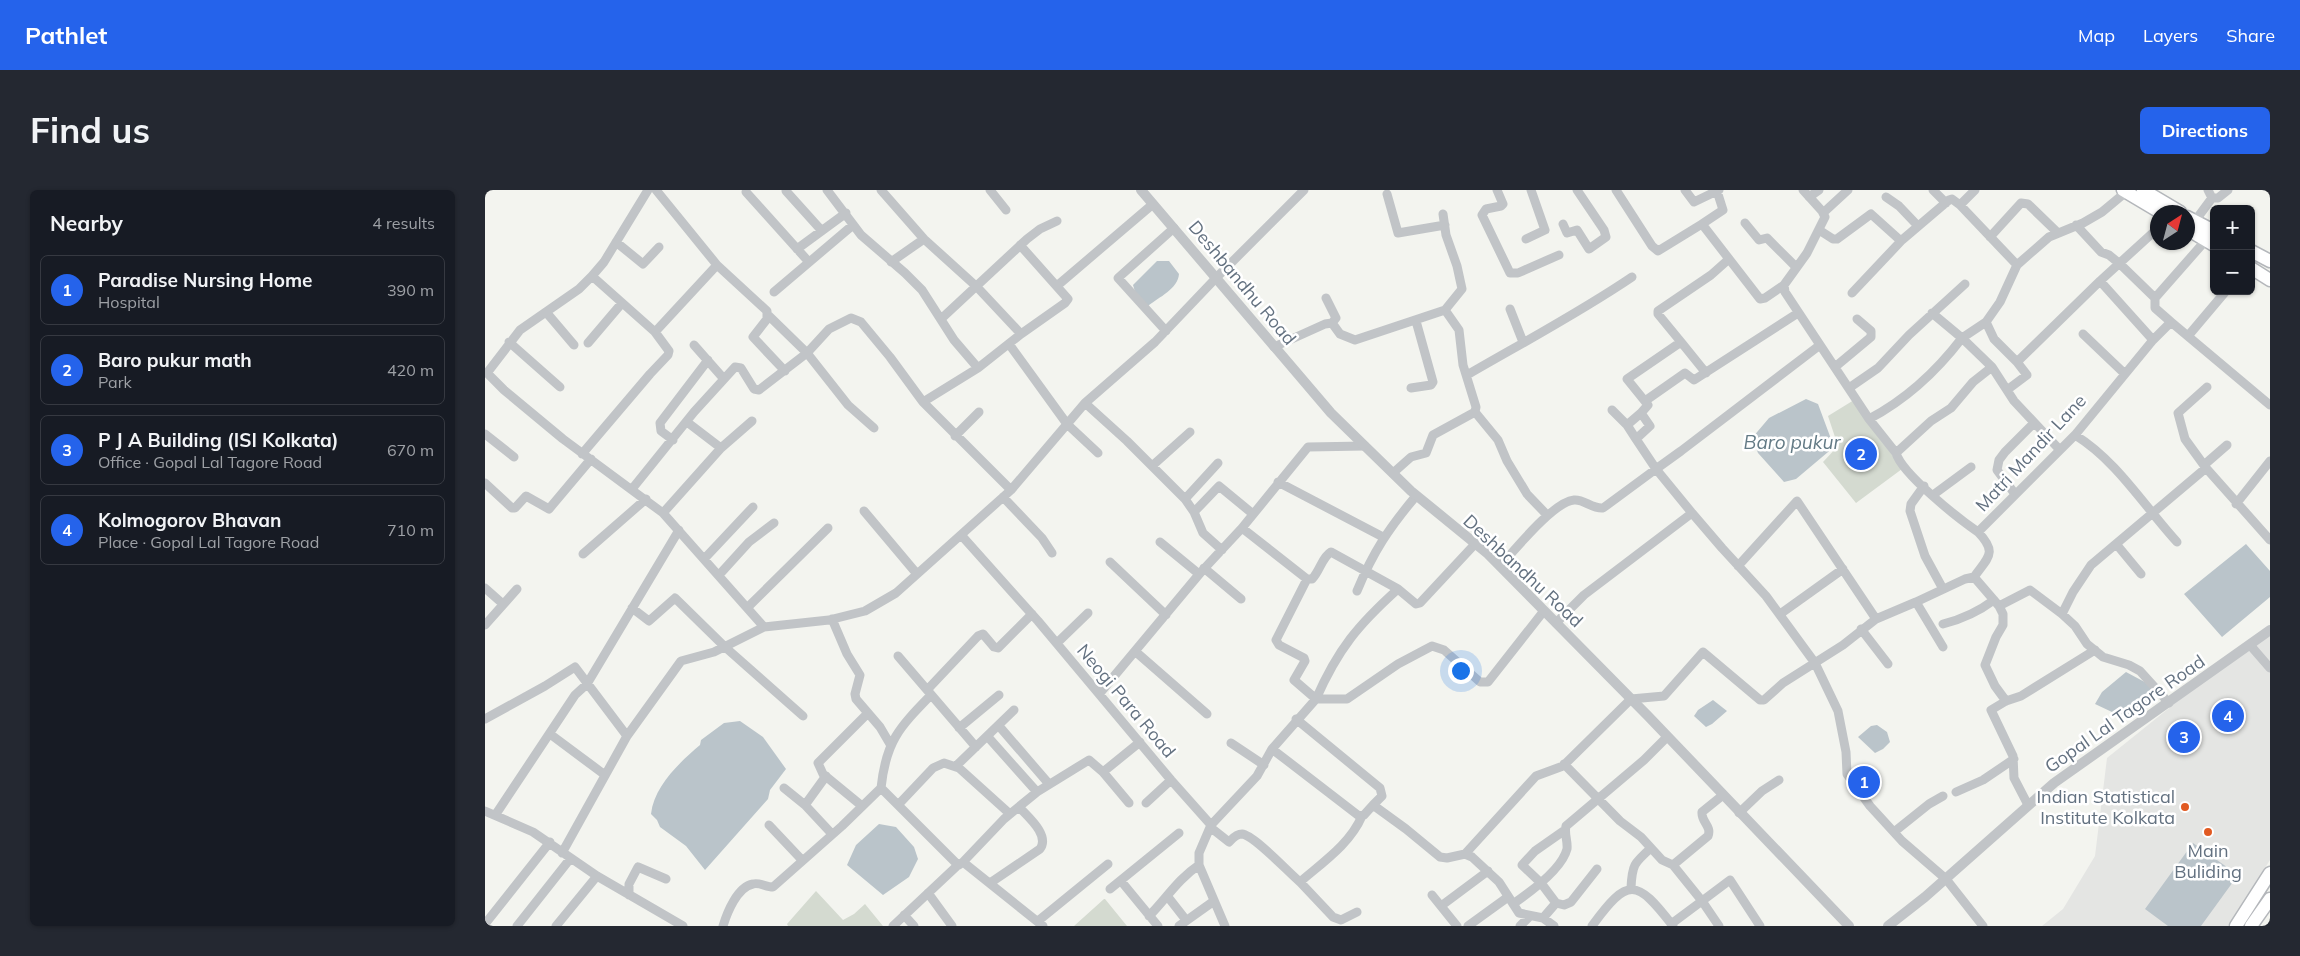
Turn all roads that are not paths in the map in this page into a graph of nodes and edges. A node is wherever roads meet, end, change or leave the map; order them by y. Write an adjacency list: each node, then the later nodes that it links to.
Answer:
1 (648, 190): 57 (street)
2 (655, 190): 69 (street)
3 (827, 190): 33 (street)
4 (881, 190): 53 (street)
5 (990, 190): 32 (street)
6 (1141, 190): 28 (street, Deshbandhu Road)
7 (1497, 190): 62 (street)
8 (1531, 190): 54 (street)
9 (1577, 190): 39 (street)
10 (1616, 190): 40 (street)
11 (1685, 190): 19 (street)
12 (1819, 190): 24 (street)
13 (1848, 190): 34 (street)
14 (1933, 190): 27 (street)
15 (1975, 190): 29 (street)
16 (2228, 190): 25 (street)
17 (786, 191): 47 (street)
18 (1300, 191): 75 (street)
19 (1718, 191): 40 (street)
20 (2125, 191): 31 (main road); 45 (street)
21 (746, 192): 60 (street)
22 (2148, 192): 30 (main road)
23 (1387, 194): 42 (street)
24 (1806, 194): 34 (street)
25 (2210, 194): 36 (street)
26 (1886, 197): 44 (street)
27 (1946, 203): 29 (street); 44 (street)
28 (1153, 204): 46 (street, Deshbandhu Road); 79 (street)
29 (1960, 205): 52 (street)
30 (2169, 205)
31 (2150, 206)
32 (1006, 210)
33 (846, 213): 41 (street); 47 (street)
34 (1823, 213): 48 (street)
35 (1443, 214): 42 (street)
36 (2195, 216)
37 (1057, 221): 58 (street)
38 (1745, 222): 71 (street)
39 (1563, 224)
40 (1702, 224): 63 (street)
41 (853, 225): 64 (street); 66 (street)
42 (1445, 225): 89 (street)
43 (2195, 225): 51 (main road)
44 (1918, 226): 56 (street)
45 (2077, 226): 49 (street); 68 (street)
46 (1174, 228): 75 (street, Deshbandhu Road); 100 (street)
47 (822, 230): 60 (street)
48 (1819, 230): 56 (street); 71 (street)
49 (2058, 232): 52 (street); 70 (street)
50 (2150, 236): 68 (street)
51 (2210, 236)
52 (1989, 237): 70 (street)
53 (924, 239): 66 (street); 81 (street)
54 (1526, 239)
55 (2210, 240): 86 (street)
56 (1901, 241): 83 (street)
57 (615, 242): 59 (street); 73 (street)
58 (1020, 245): 79 (street); 81 (street)
59 (659, 247)
60 (797, 249): 64 (street)
61 (2255, 254): 67 (main road)
62 (1559, 255)
63 (1729, 259): 80 (street); 109 (street)
64 (808, 261): 82 (street)
65 (2255, 261): 67 (main road)
66 (891, 262): 94 (street)
67 (2270, 263)
68 (2120, 264): 76 (street); 86 (street)
69 (717, 265): 93 (street); 101 (street)
70 (2017, 265): 97 (street)
71 (1797, 268): 80 (street)
72 (2255, 271): 77 (main road)
73 (592, 276): 87 (street); 90 (street)
74 (1632, 276): 108 (street)
75 (1216, 278): 100 (street); 115 (street, Deshbandhu Road)
76 (2100, 280): 106 (street); 118 (street)
77 (2270, 280)
78 (1965, 284): 92 (street)
79 (1058, 285): 102 (street)
80 (1784, 285): 91 (street)
81 (977, 287): 94 (street); 102 (street)
82 (775, 292)
83 (1852, 293)
84 (2222, 295): 104 (street)
85 (1326, 298): 99 (street)
86 (2155, 298): 98 (street)
87 (622, 303): 101 (street); 110 (street)
88 (1510, 309): 108 (street)
89 (1445, 310): 96 (street); 126 (street)
90 (546, 312): 107 (street); 112 (street)
91 (1798, 313): 114 (street); 123 (street)
92 (1932, 314): 105 (street); 131 (street)
93 (768, 316): 116 (street); 122 (street)
94 (941, 319): 121 (street)
95 (1857, 319): 119 (street)
96 (1416, 321): 99 (street); 130 (street)
97 (1986, 322): 105 (street); 118 (street)
98 (2171, 322): 104 (street); 106 (street, Matri Mandir Lane)
99 (1332, 323): 115 (street)
100 (1166, 331): 135 (street)
101 (655, 332): 160 (street)
102 (1021, 334): 111 (street)
103 (2083, 334): 125 (street)
104 (2188, 336): 136 (street)
105 (1962, 338): 120 (street); 141 (street)
106 (2153, 340): 125 (street, Matri Mandir Lane)
107 (509, 342): 124 (street); 128 (street)
108 (1523, 342): 126 (street)
109 (1681, 342): 123 (street); 133 (street)
110 (588, 343)
111 (1009, 344): 121 (street); 145 (street)
112 (573, 345)
113 (694, 345): 117 (street)
114 (1820, 345): 119 (street); 168 (street)
115 (1274, 347): 155 (street, Deshbandhu Road)
116 (807, 353): 122 (street); 134 (street); 147 (street)
117 (708, 360): 127 (street); 153 (street)
118 (2017, 362): 132 (street)
119 (1835, 367): 131 (street)
120 (1992, 367): 132 (street); 159 (street)
121 (978, 368): 134 (street)
122 (785, 371): 127 (street)
123 (1706, 373): 133 (street)
124 (486, 374): 160 (street)
125 (2125, 374): 151 (street, Matri Mandir Lane)
126 (1467, 376): 139 (street)
127 (724, 378): 143 (street)
128 (560, 387)
129 (2207, 387): 166 (street)
130 (1411, 388)
131 (1849, 388): 141 (street)
132 (2007, 390): 144 (street)
133 (1645, 401): 140 (street)
134 (923, 402): 150 (street)
135 (1085, 403): 145 (street); 165 (street)
136 (2270, 405)
137 (1612, 410): 146 (street)
138 (979, 412): 150 (street)
139 (1475, 412): 169 (street); 189 (street)
140 (1641, 412): 146 (street); 152 (street)
141 (1869, 419): 159 (street)
142 (752, 421): 156 (street)
143 (687, 422): 153 (street); 156 (street)
144 (2034, 423): 157 (street); 175 (street)
145 (1067, 424): 158 (street); 174 (street)
146 (1627, 425): 152 (street)
147 (874, 428)
148 (1190, 432): 165 (street)
149 (485, 434): 161 (street)
150 (955, 436): 174 (street)
151 (2075, 436): 157 (street, Matri Mandir Lane); 188 (street)
152 (1635, 439): 168 (street)
153 (673, 440): 173 (street)
154 (2227, 445): 166 (street)
155 (1365, 446): 169 (street, Deshbandhu Road); 170 (street)
156 (721, 448): 184 (street)
157 (2059, 450): 175 (street, Matri Mandir Lane)
158 (1098, 453)
159 (1896, 453): 172 (street)
160 (582, 454): 162 (street)
161 (514, 457)
162 (591, 459): 171 (street); 173 (street)
163 (2270, 461): 181 (street)
164 (1218, 463): 180 (street)
165 (1152, 466): 180 (street)
166 (2205, 466): 181 (street); 188 (street)
167 (1971, 467): 176 (street)
168 (1656, 469): 186 (street); 189 (street)
169 (1393, 473): 177 (street, Deshbandhu Road)
170 (1279, 482): 187 (street); 196 (street)
171 (485, 483)
172 (1923, 486): 176 (street); 220 (street)
173 (632, 489): 179 (street)
174 (1011, 490): 178 (street)
175 (2015, 494): 194 (street, Matri Mandir Lane)
176 (1933, 495): 194 (street)
177 (1416, 496): 196 (street); 200 (street, Deshbandhu Road)
178 (1003, 497): 195 (street); 203 (street)
179 (646, 499): 184 (street); 204 (street)
180 (1185, 499): 185 (street)
181 (2236, 504): 197 (street)
182 (753, 508): 205 (street)
183 (864, 511): 212 (street)
184 (663, 512): 193 (street)
185 (1195, 512): 187 (street); 202 (street)
186 (1692, 513): 208 (street); 236 (street)
187 (1253, 514): 192 (street)
188 (2152, 515): 199 (street); 201 (street)
189 (1547, 516): 207 (street)
190 (774, 523): 214 (street)
191 (828, 528): 226 (street)
192 (1241, 528): 202 (street); 216 (street)
193 (679, 530): 205 (street); 227 (street)
194 (1978, 532): 215 (street, Matri Mandir Lane)
195 (962, 536): 212 (street); 230 (street, Neogi Para Road)
196 (1383, 537): 210 (street)
197 (2270, 540)
198 (1160, 542): 211 (street)
199 (2177, 542)
200 (1475, 544): 207 (street, Deshbandhu Road); 218 (street)
201 (2117, 545): 213 (street); 232 (street)
202 (1222, 550): 211 (street)
203 (1052, 553)
204 (583, 554)
205 (705, 558): 214 (street)
206 (1110, 562): 233 (street)
207 (1500, 566): 228 (street, Deshbandhu Road)
208 (1738, 566): 209 (street); 231 (street)
209 (1843, 569): 231 (street); 235 (street)
210 (1366, 570): 216 (street); 218 (street); 221 (street)
211 (1201, 571): 222 (street); 233 (street)
212 (917, 574): 234 (street)
213 (2141, 574)
214 (719, 575): 226 (street)
215 (1974, 577): 220 (street); 224 (street)
216 (1307, 579): 256 (street)
217 (485, 588): 225 (street)
218 (1398, 588): 256 (street)
219 (517, 589): 225 (street)
220 (1943, 589): 223 (street)
221 (1357, 591)
222 (1241, 599)
223 (1916, 602): 235 (street); 245 (street)
224 (1997, 603): 232 (street); 237 (street); 258 (street)
225 (503, 604): 238 (street)
226 (748, 607): 239 (street)
227 (631, 608): 244 (street); 252 (street)
228 (1543, 612): 236 (street, Deshbandhu Road); 256 (street)
229 (1088, 613): 242 (street)
230 (1032, 614): 242 (street, Neogi Para Road); 253 (street)
231 (1780, 614): 249 (street)
232 (2062, 614): 246 (street)
233 (1166, 615): 247 (street)
234 (832, 619): 239 (street); 261 (street)
235 (1876, 619): 240 (street)
236 (1555, 623): 257 (street, Deshbandhu Road)
237 (1943, 624)
238 (485, 625)
239 (765, 627): 244 (street)
240 (1861, 629): 249 (street); 250 (street)
241 (2270, 630): 243 (street, Gopal Lal Tagore Road)
242 (1057, 643): 254 (street, Neogi Para Road)
243 (2250, 645): 251 (street); 259 (street, Gopal Lal Tagore Road)
244 (725, 647): 263 (street); 269 (street)
245 (1943, 648)
246 (2095, 650): 258 (street); 259 (street)
247 (1136, 652): 254 (street); 262 (street)
248 (898, 656): 253 (street)
249 (1815, 663): 257 (street); 310 (street)
250 (1888, 664)
251 (2270, 668)
252 (587, 684): 264 (street); 268 (street); 269 (street)
253 (929, 692): 267 (street); 274 (street)
254 (1100, 693): 272 (street, Neogi Para Road)
255 (999, 695): 267 (street)
256 (1316, 699): 265 (street)
257 (1631, 700): 271 (street, Deshbandhu Road); 278 (street)
258 (2006, 701): 277 (street)
259 (2169, 703): 299 (street, Gopal Lal Tagore Road)
260 (1014, 710): 266 (street)
261 (868, 713): 274 (street); 283 (street)
262 (1207, 714)
263 (803, 716)
264 (485, 719)
265 (1296, 719): 276 (street); 298 (street)
266 (999, 726): 270 (street); 286 (street)
267 (959, 728): 275 (street)
268 (549, 734): 282 (street); 304 (street)
269 (627, 736): 282 (street)
270 (988, 737): 275 (street); 289 (street)
271 (1667, 737): 291 (street, Deshbandhu Road); 293 (street)
272 (1140, 742): 281 (street); 284 (street, Neogi Para Road)
273 (1231, 743): 279 (street)
274 (890, 744): 288 (street)
275 (976, 747): 280 (street)
276 (1272, 749): 279 (street); 306 (street)
277 (2014, 760): 290 (street); 299 (street)
278 (1564, 764): 293 (street); 316 (street)
279 (1264, 765): 308 (street)
280 (956, 766): 297 (street); 305 (street)
281 (1103, 772): 286 (street); 294 (street)
282 (605, 775): 315 (street)
283 (826, 776): 296 (street); 300 (street)
284 (1171, 780): 295 (street); 308 (street, Neogi Para Road)
285 (1779, 780): 303 (street)
286 (1049, 784): 289 (street)
287 (784, 788): 296 (street)
288 (881, 788): 297 (street); 300 (street)
289 (1037, 792): 301 (street)
290 (1956, 792)
291 (1723, 795): 303 (street, Deshbandhu Road); 322 (street)
292 (1943, 796): 310 (street)
293 (1597, 799): 309 (street); 314 (street)
294 (1129, 803)
295 (1146, 803)
296 (805, 804): 312 (street)
297 (898, 805): 319 (street)
298 (1373, 805): 306 (street); 316 (street)
299 (2028, 805): 326 (street, Gopal Lal Tagore Road)
300 (862, 806): 312 (street)
301 (1019, 807): 305 (street); 331 (street)
302 (485, 811): 304 (street)
303 (1739, 813): 371 (street, Deshbandhu Road)
304 (497, 814): 313 (street)
305 (1010, 814): 319 (street)
306 (1362, 816): 329 (street)
307 (769, 825): 318 (street)
308 (1211, 826): 321 (street); 329 (street, Neogi Para Road)
309 (1565, 830): 332 (street); 332 (street)
310 (1894, 832): 326 (street)
311 (1179, 833): 328 (street)
312 (833, 834): 318 (street)
313 (550, 842): 315 (street); 351 (street)
314 (1651, 848): 322 (street); 333 (street)
315 (562, 853): 317 (street)
316 (1465, 854): 324 (street)
317 (570, 859): 325 (street); 356 (street)
318 (802, 860): 359 (street)
319 (961, 863): 331 (street); 335 (street)
320 (1108, 864): 352 (street)
321 (1199, 865): 338 (street); 341 (street)
322 (1673, 865): 342 (street)
323 (1597, 869): 343 (street)
324 (1488, 871): 340 (street); 344 (street)
325 (597, 876): 336 (street); 357 (street)
326 (1946, 878): 355 (street, Gopal Lal Tagore Road); 372 (street)
327 (666, 879): 336 (street)
328 (1121, 881): 334 (street); 347 (street)
329 (1301, 882): 345 (street)
330 (2268, 882): 373 (main road)
331 (990, 883): 352 (street)
332 (1541, 883): 340 (street); 343 (street)
333 (1631, 888): 353 (street); 354 (street)
334 (1110, 890)
335 (928, 893): 346 (street); 362 (street)
336 (629, 895): 358 (street)
337 (1432, 895): 344 (street)
338 (1168, 897): 347 (street); 350 (street)
339 (2270, 899): 374 (main road)
340 (1510, 900): 348 (street); 366 (street)
341 (1214, 901): 350 (street); 364 (street)
342 (1702, 901): 354 (street); 369 (street); 370 (street)
343 (1556, 903): 349 (street)
344 (1441, 906): 365 (street)
345 (1357, 912)
346 (904, 915): 360 (street); 361 (street)
347 (1149, 916): 363 (street)
348 (1529, 917): 349 (street); 367 (street)
349 (1543, 918): 368 (street)
350 (1182, 923)
351 (485, 924)
352 (1040, 924)
353 (1595, 925)
354 (1672, 925)
355 (1891, 925)
356 (517, 926)
357 (556, 926)
358 (683, 926)
359 (723, 926)
360 (893, 926)
361 (914, 926)
362 (952, 926)
363 (1158, 926)
364 (1225, 926)
365 (1457, 926)
366 (1468, 926)
367 (1520, 926)
368 (1554, 926)
369 (1719, 926)
370 (1760, 926)
371 (1849, 926)
372 (1983, 926)
373 (2236, 926)
374 (2251, 926)

